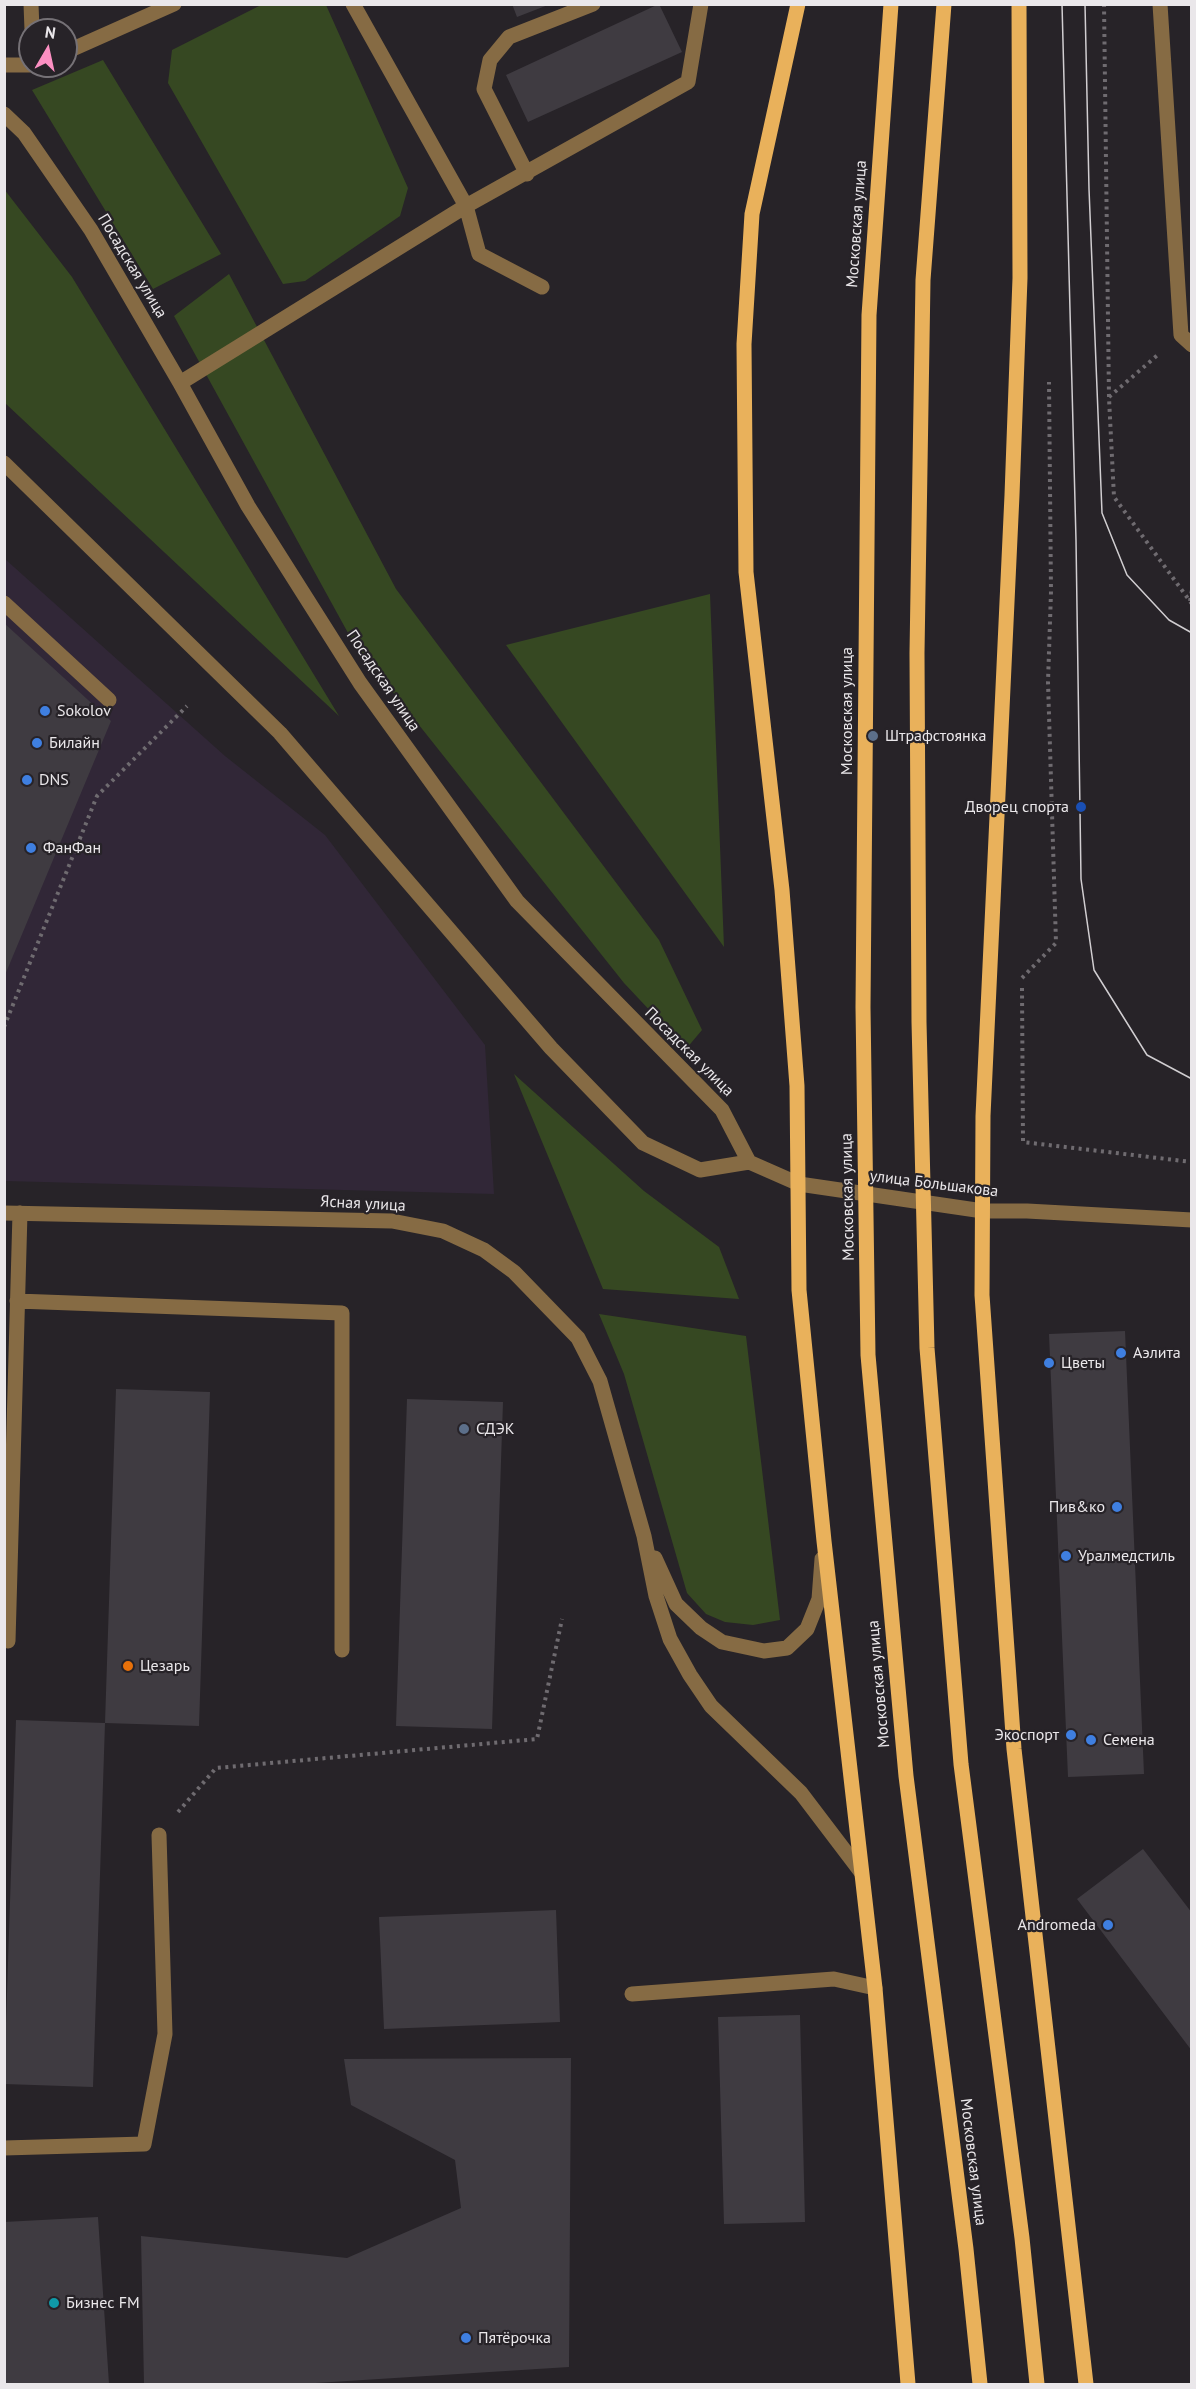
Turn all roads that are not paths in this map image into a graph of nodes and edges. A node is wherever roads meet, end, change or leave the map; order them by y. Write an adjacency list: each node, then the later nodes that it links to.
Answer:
1 (174, 4): 10 (street)
2 (353, 4): 13 (street)
3 (593, 4): 12 (street)
4 (701, 4): 12 (street)
5 (798, 4): 21 (main road)
6 (891, 4): 36 (main road, Московская улица, bridge)
7 (944, 4): 37 (main road, bridge)
8 (1019, 4): 22 (main road)
9 (1160, 4): 15 (street)
10 (78, 47)
11 (4, 114): 16 (street, Посадская улица)
12 (527, 174): 13 (street)
13 (466, 206): 14 (street); 16 (street)
14 (542, 287)
15 (1186, 340)
16 (180, 383): 20 (street, Посадская улица)
17 (4, 463): 20 (street)
18 (4, 603): 19 (street)
19 (109, 700)
20 (749, 1162): 21 (street, улица Большакова)
21 (799, 1184): 22 (street, улица Большакова); 27 (main road)
22 (983, 1211): 24 (street, улица Большакова); 38 (main road)
23 (12, 1213): 25 (street); 26 (street, Ясная улица)
24 (1191, 1220)
25 (17, 1300): 28 (street); 29 (street)
26 (644, 1536): 27 (street); 31 (street)
27 (824, 1541): 31 (main road)
28 (8, 1641)
29 (342, 1650)
30 (159, 1835): 34 (street)
31 (861, 1872): 32 (main road)
32 (875, 1988): 33 (street); 35 (main road)
33 (632, 1994)
34 (4, 2148)
35 (908, 2385)
36 (980, 2385)
37 (1037, 2385)
38 (1086, 2385)

